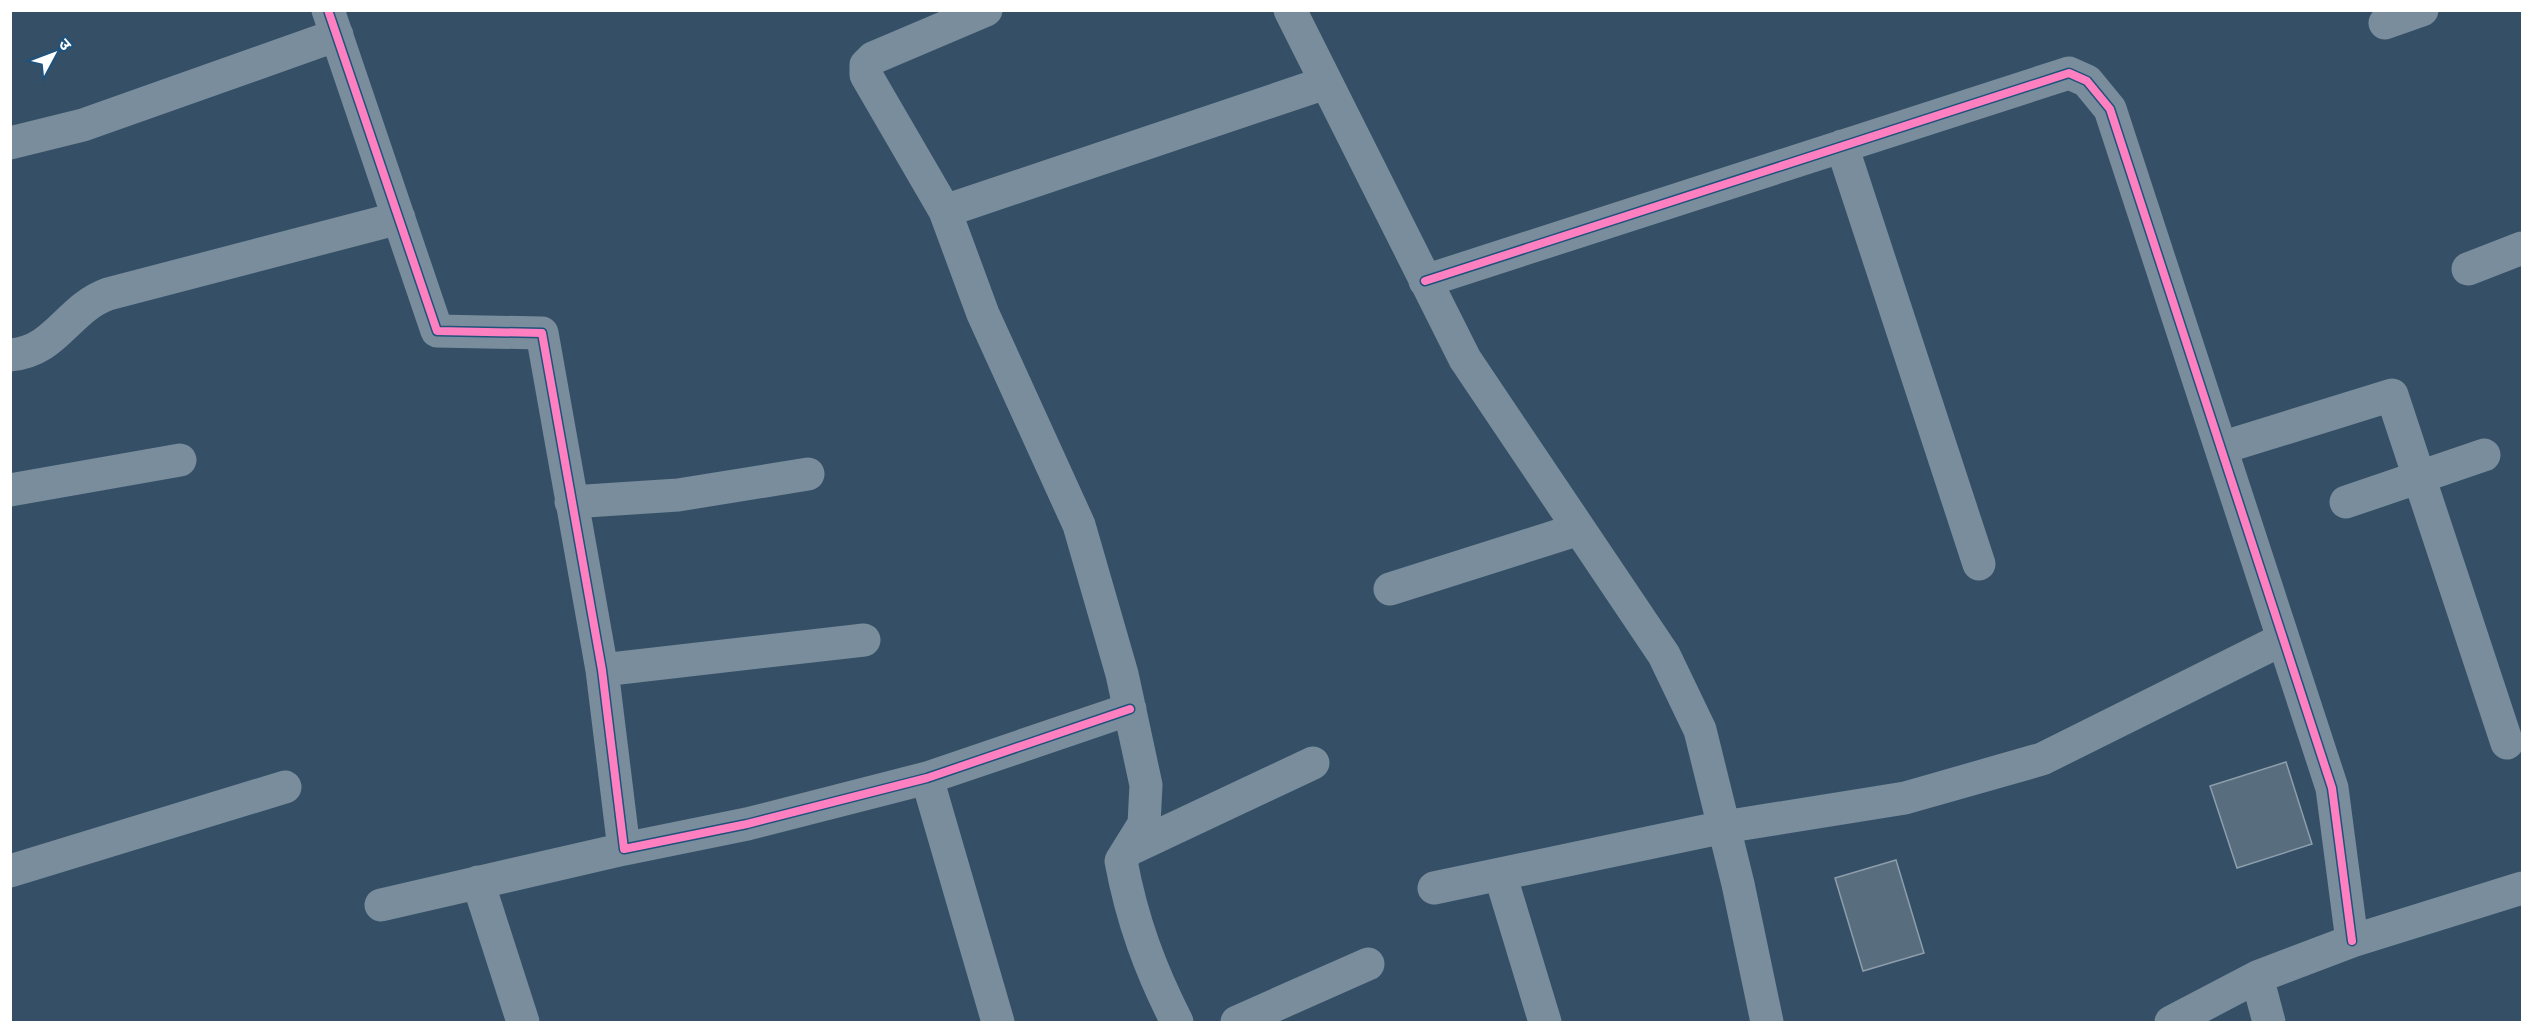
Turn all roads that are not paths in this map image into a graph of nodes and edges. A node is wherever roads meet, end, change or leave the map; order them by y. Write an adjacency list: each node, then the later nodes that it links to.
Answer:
1 (986, 10): 9 (street)
2 (1290, 10): 6 (street)
3 (2422, 10): 5 (street)
4 (333, 23): 7 (street); 10 (street)
5 (2385, 23)
6 (1325, 83): 9 (street); 13 (street)
7 (10, 143)
8 (1842, 146): 13 (street); 15 (street); 24 (street)
9 (945, 211): 29 (street)
10 (399, 218): 14 (street); 21 (street)
11 (2523, 248): 12 (street)
12 (2468, 269)
13 (1425, 280): 23 (street)
14 (10, 355)
15 (2221, 448): 19 (street); 26 (street)
16 (2484, 455): 19 (street)
17 (180, 460): 20 (street)
18 (808, 474): 21 (street)
19 (2419, 477): 22 (street); 30 (street)
20 (10, 490)
21 (571, 502): 28 (street)
22 (2346, 502)
23 (1579, 529): 25 (street); 34 (street)
24 (1979, 564)
25 (1390, 589)
26 (2283, 639): 34 (street); 43 (street)
27 (864, 640): 28 (street)
28 (602, 670): 35 (street)
29 (1130, 709): 32 (street); 36 (street)
30 (2507, 742)
31 (1313, 763): 36 (street)
32 (927, 778): 35 (street); 47 (street)
33 (285, 788): 37 (street)
34 (1724, 826): 38 (street); 51 (street)
35 (624, 849): 39 (street)
36 (1128, 850): 48 (street)
37 (10, 871)
38 (1500, 874): 40 (street); 50 (street)
39 (478, 882): 42 (street); 46 (street)
40 (1434, 888)
41 (2523, 888): 43 (street)
42 (381, 905)
43 (2352, 941): 45 (street)
44 (1368, 964): 49 (street)
45 (2257, 976): 52 (street); 53 (street)
46 (523, 1023)
47 (998, 1023)
48 (1177, 1023)
49 (1237, 1023)
50 (1545, 1023)
51 (1767, 1023)
52 (2171, 1023)
53 (2269, 1023)

